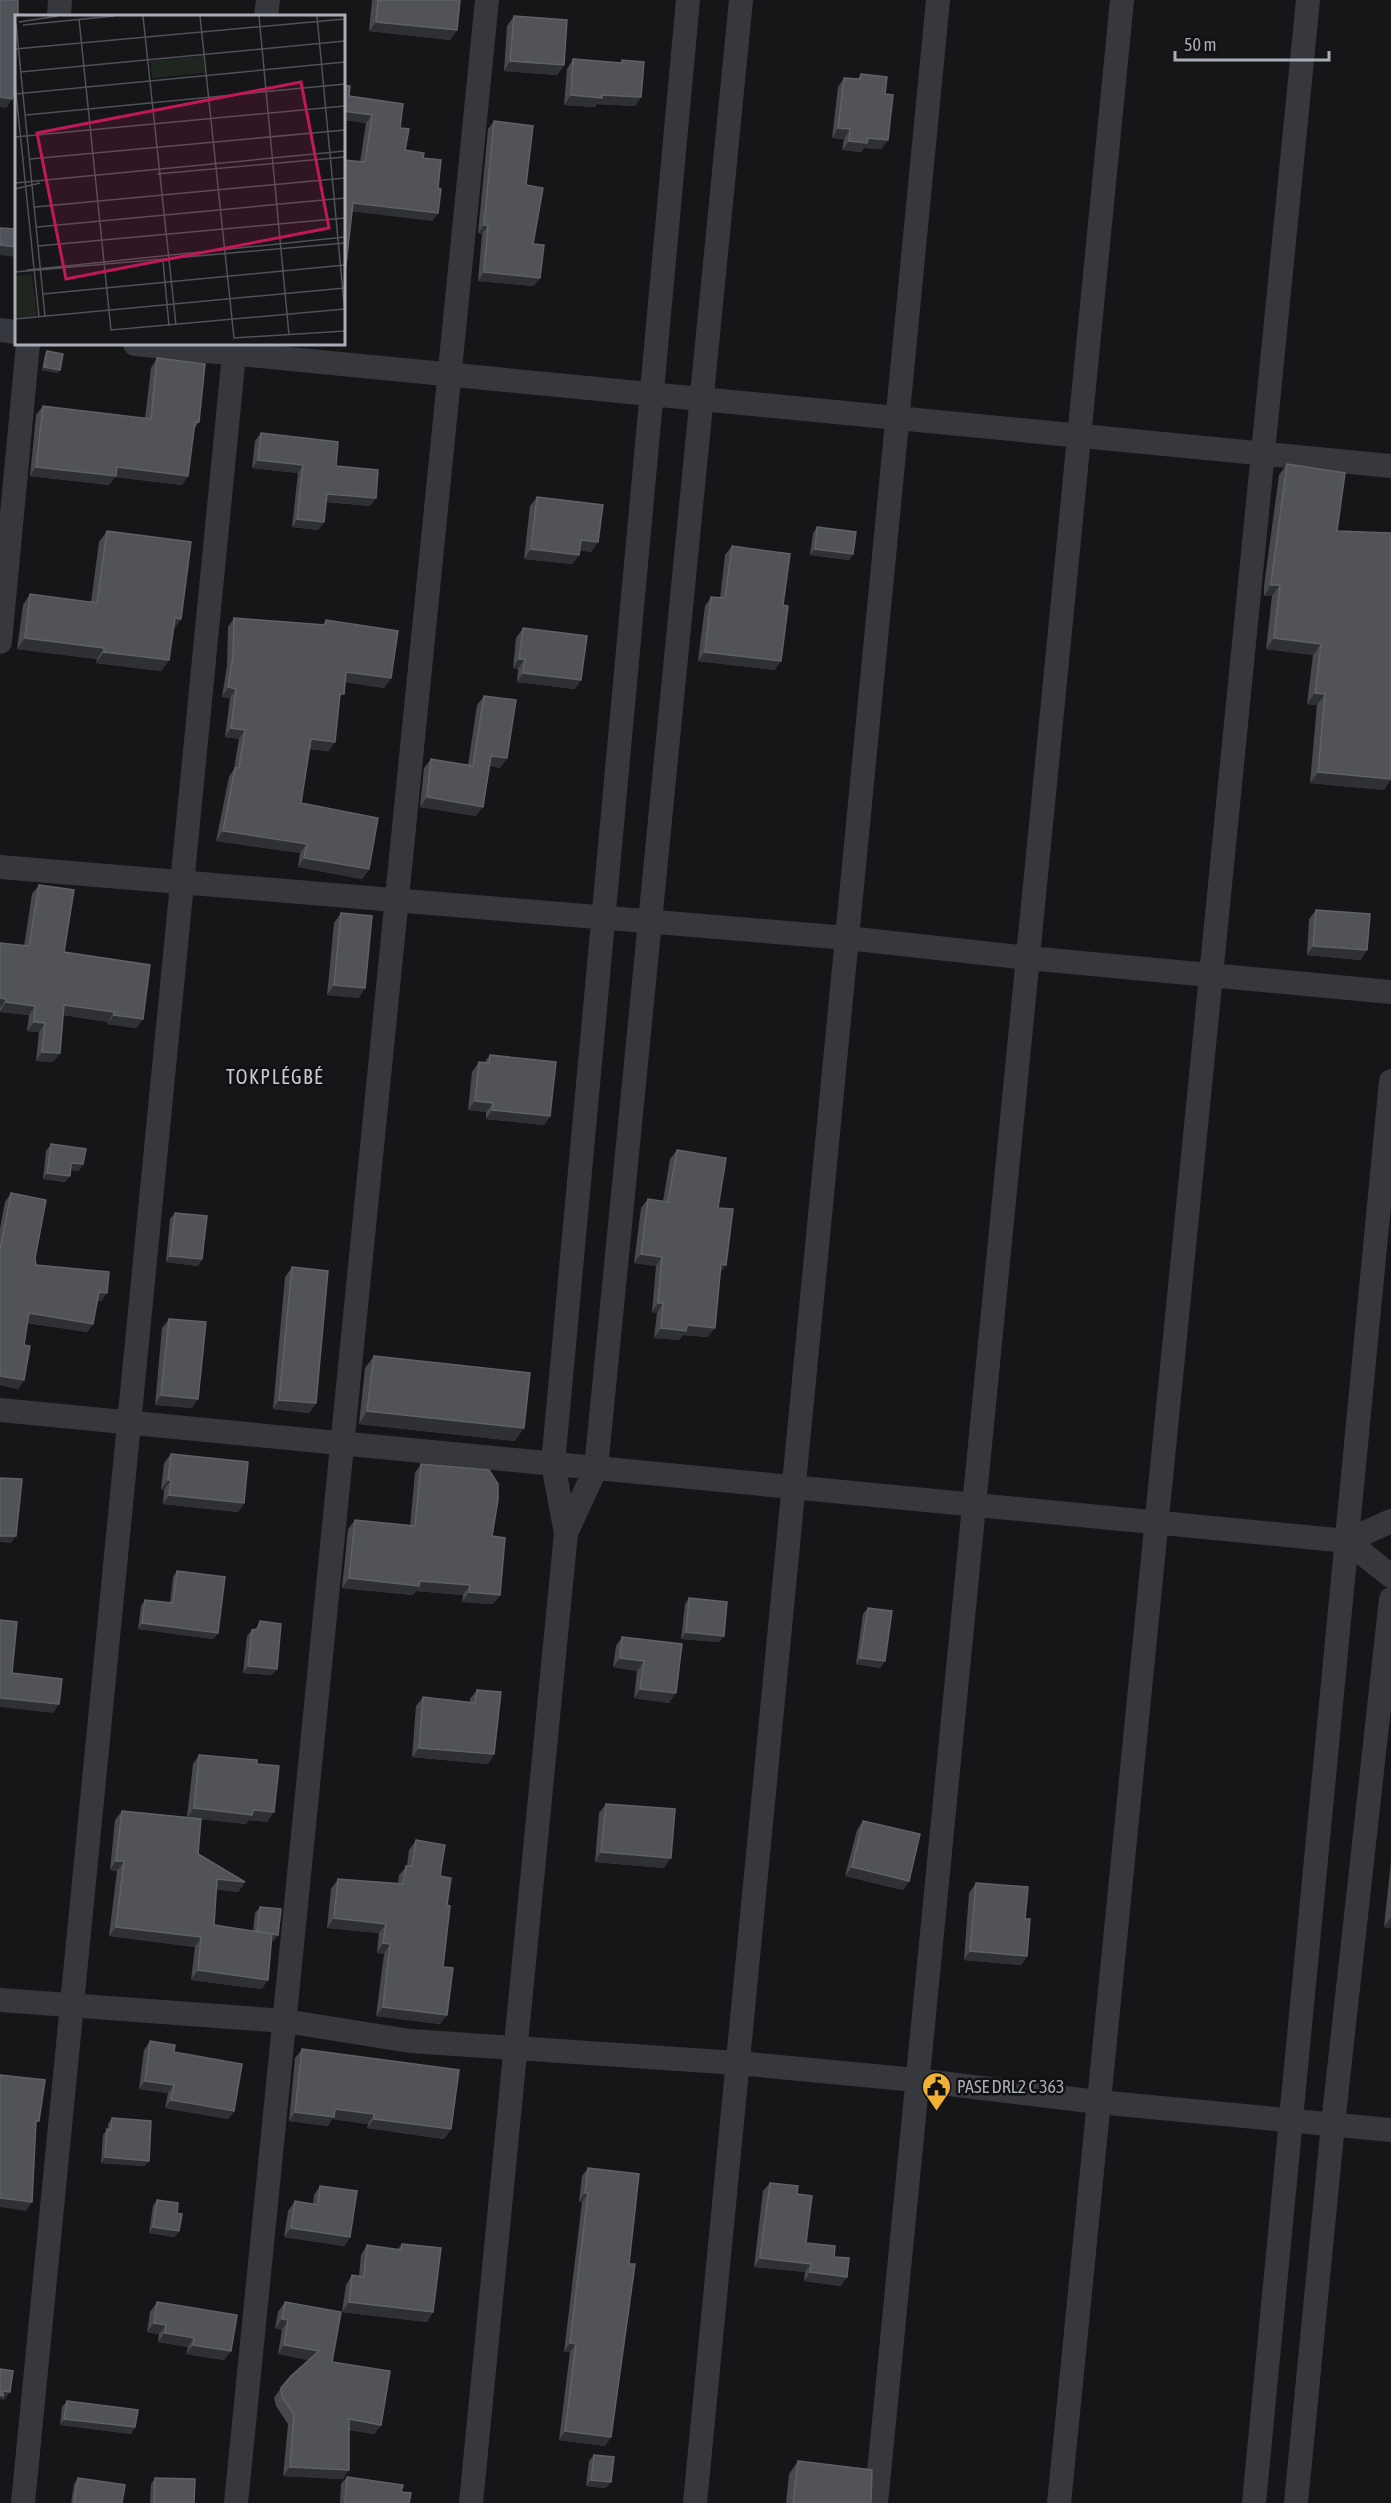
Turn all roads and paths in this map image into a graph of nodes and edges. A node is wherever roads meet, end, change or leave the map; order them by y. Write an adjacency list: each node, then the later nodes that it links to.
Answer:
1 (60, 0): 9 (street)
2 (268, 0): 10 (street)
3 (487, 0): 16 (street)
4 (688, 0): 17 (street)
5 (741, 0): 18 (street)
6 (938, 0): 19 (street)
7 (1122, 0): 20 (street)
8 (1308, 0): 21 (street)
9 (59, 15)
10 (266, 15)
11 (0, 330): 12 (street)
12 (15, 332)
13 (28, 345): 23 (street)
14 (160, 345): 15 (street)
15 (234, 348): 16 (street); 25 (street)
16 (449, 374): 17 (street); 26 (street)
17 (652, 394): 18 (street); 27 (street)
18 (701, 399): 19 (street); 28 (street)
19 (897, 418): 20 (street); 29 (street)
20 (1079, 436): 21 (street); 30 (street)
21 (1263, 454): 22 (street); 31 (street)
22 (1391, 466)
23 (0, 642)
24 (0, 867): 25 (street)
25 (182, 882): 26 (street); 35 (street)
26 (396, 901): 27 (street); 36 (street)
27 (603, 918): 28 (street); 37 (street)
28 (650, 921): 29 (street); 38 (street)
29 (847, 938): 30 (street); 39 (street)
30 (1028, 958): 31 (street); 40 (street)
31 (1211, 975): 32 (street); 42 (street)
32 (1391, 992)
33 (1391, 1081): 44 (street)
34 (0, 1410): 35 (street)
35 (129, 1423): 36 (street); 48 (street)
36 (342, 1443): 37 (street); 49 (street)
37 (553, 1464): 38 (street); 43 (street)
38 (596, 1468): 39 (street); 43 (street)
39 (794, 1487): 40 (street); 51 (street)
40 (974, 1505): 42 (street); 52 (street)
41 (1391, 1521): 44 (street)
42 (1156, 1523): 44 (street); 53 (street)
43 (566, 1533): 50 (street)
44 (1347, 1541): 45 (street); 54 (street)
45 (1391, 1576)
46 (1391, 1599): 55 (street)
47 (0, 2000): 48 (street)
48 (71, 2005): 49 (street); 57 (street)
49 (285, 2021): 50 (street); 58 (street)
50 (514, 2047): 51 (street); 59 (street)
51 (737, 2063): 52 (street); 60 (street)
52 (916, 2080): 53 (street); 61 (street)
53 (1098, 2102): 54 (street); 62 (street)
54 (1290, 2120): 55 (street); 63 (street)
55 (1333, 2124): 56 (street); 64 (street)
56 (1391, 2130)
57 (23, 2503)
58 (236, 2503)
59 (471, 2503)
60 (694, 2503)
61 (876, 2503)
62 (1059, 2503)
63 (1254, 2503)
64 (1296, 2503)

